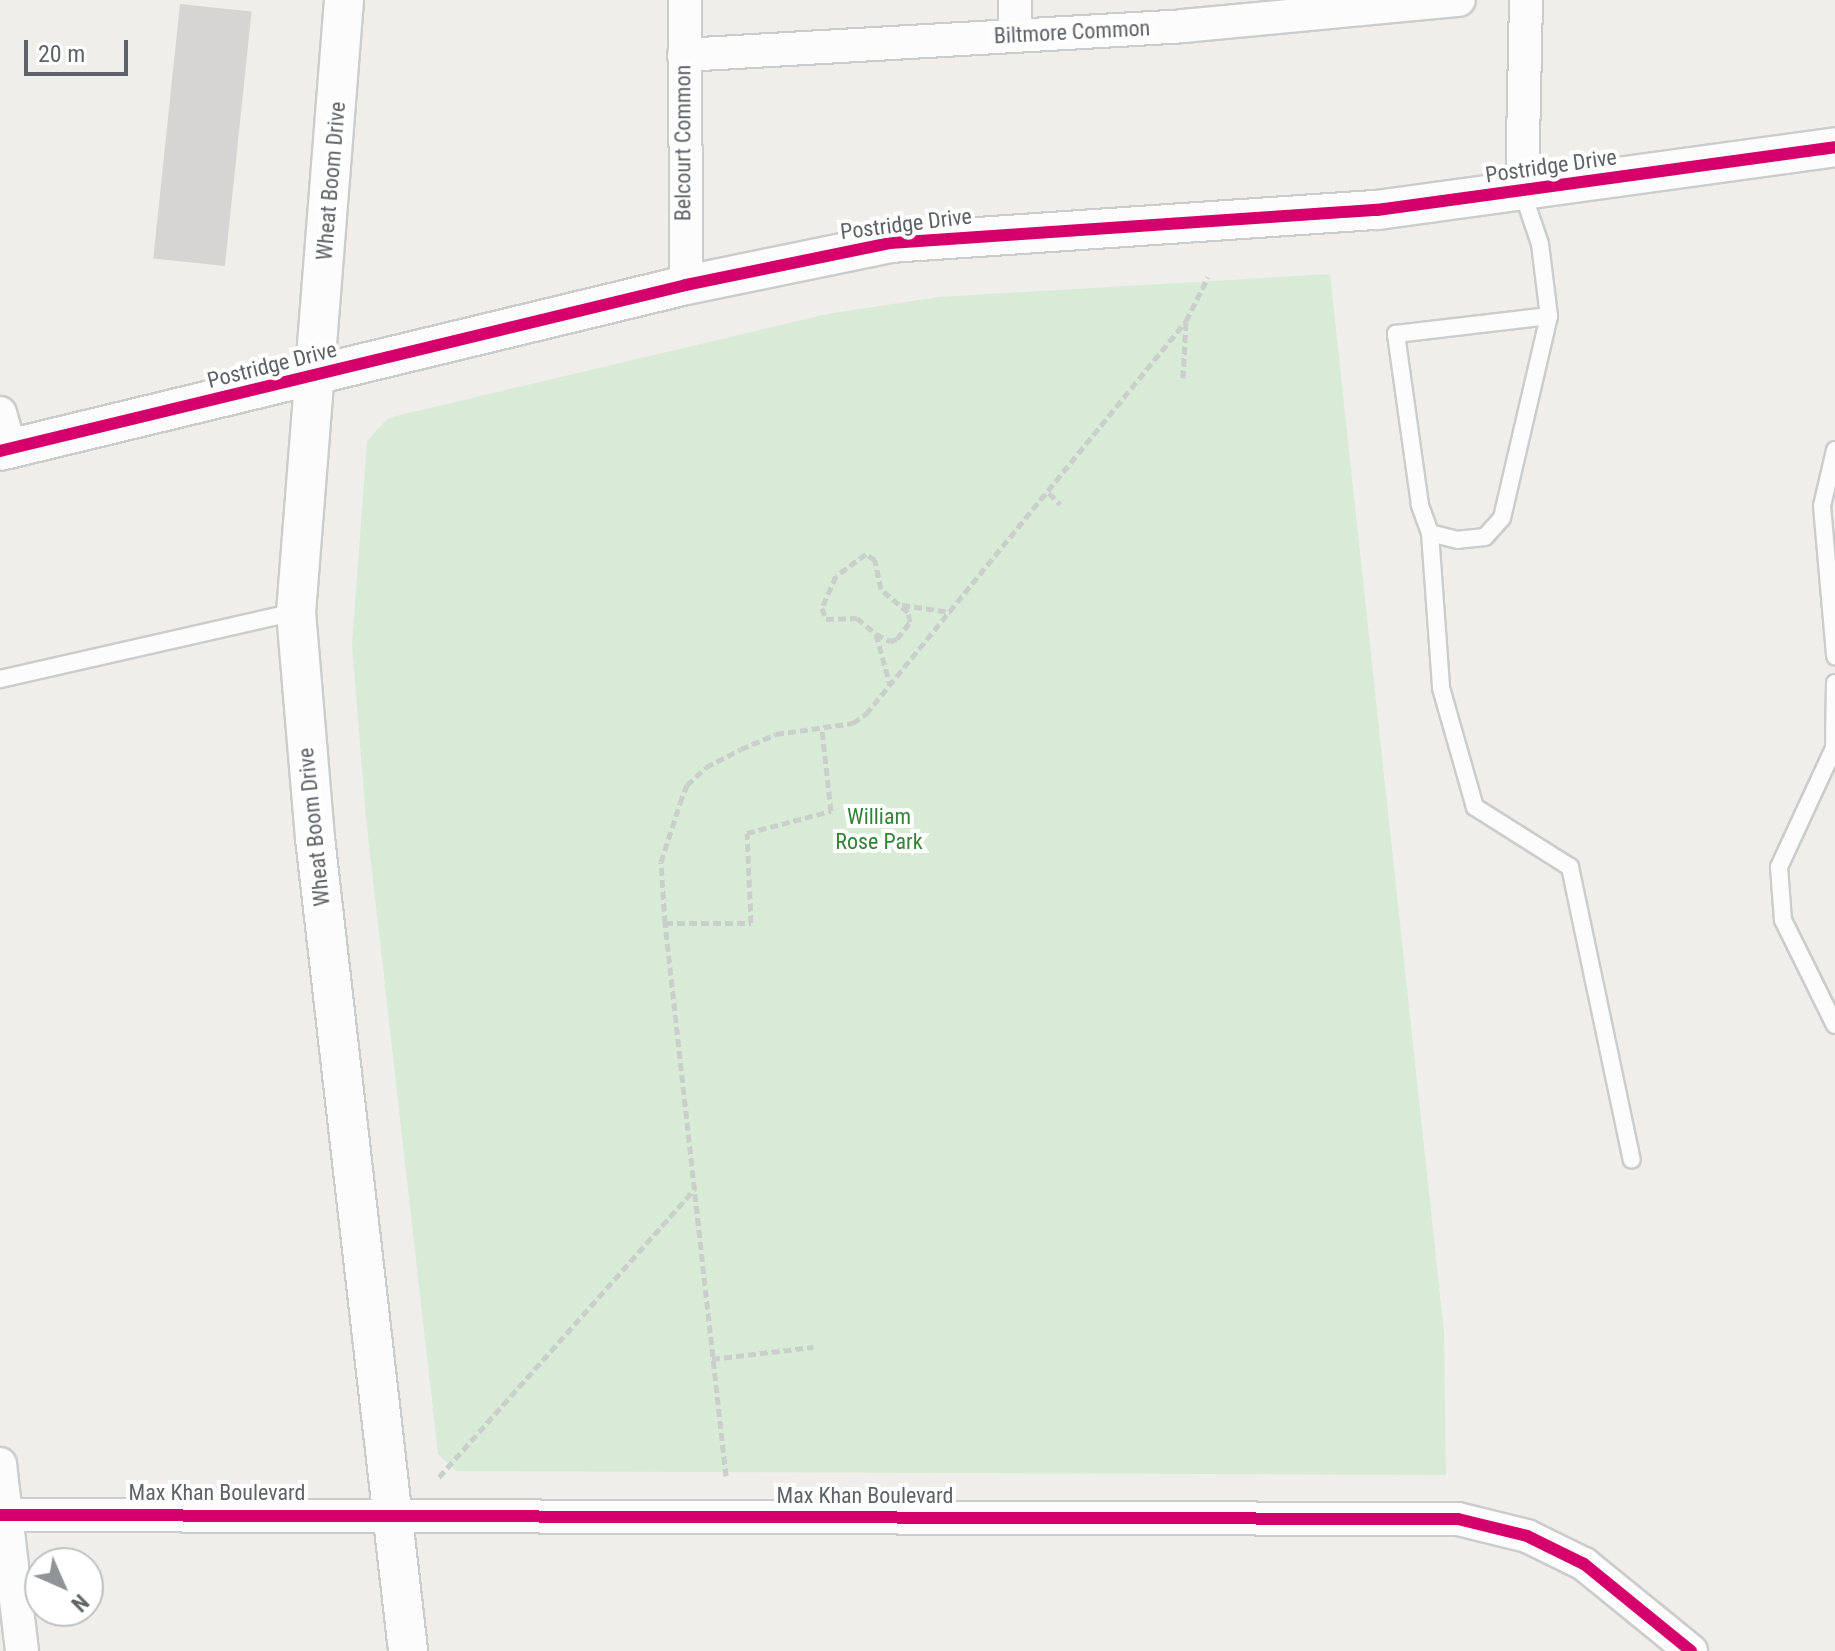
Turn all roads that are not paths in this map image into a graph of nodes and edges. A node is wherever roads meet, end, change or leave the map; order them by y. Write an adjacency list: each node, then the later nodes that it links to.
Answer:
1 (344, 0): 14 (street, Wheat Boom Drive)
2 (685, 0): 9 (street, Belcourt Common)
3 (1015, 0): 8 (street)
4 (1459, 0): 6 (street, Biltmore Common)
5 (1526, 0): 11 (street)
6 (1350, 4): 7 (street, Biltmore Common)
7 (1183, 13): 8 (street, Biltmore Common)
8 (1015, 34): 9 (street, Biltmore Common)
9 (684, 55): 12 (street, Belcourt Common)
10 (1835, 147): 11 (street, Postridge Drive)
11 (1522, 191): 12 (street, Postridge Drive); 13 (lane)
12 (686, 285): 14 (street, Postridge Drive)
13 (1549, 316): 17 (lane); 17 (lane)
14 (314, 375): 15 (street, Postridge Drive); 18 (street, Wheat Boom Drive)
15 (3, 437)
16 (1835, 450): 19 (lane)
17 (1430, 533): 23 (lane)
18 (296, 612): 20 (lane); 25 (street, Wheat Boom Drive)
19 (1835, 656)
20 (0, 679)
21 (1835, 683): 22 (lane)
22 (1835, 1025)
23 (1632, 1160)
24 (0, 1464): 26 (street)
25 (392, 1513): 26 (street, Max Khan Boulevard); 28 (street, Wheat Boom Drive); 29 (street, Max Khan Boulevard)
26 (3, 1515): 27 (street)
27 (22, 1651)
28 (408, 1651)
29 (1691, 1651)

